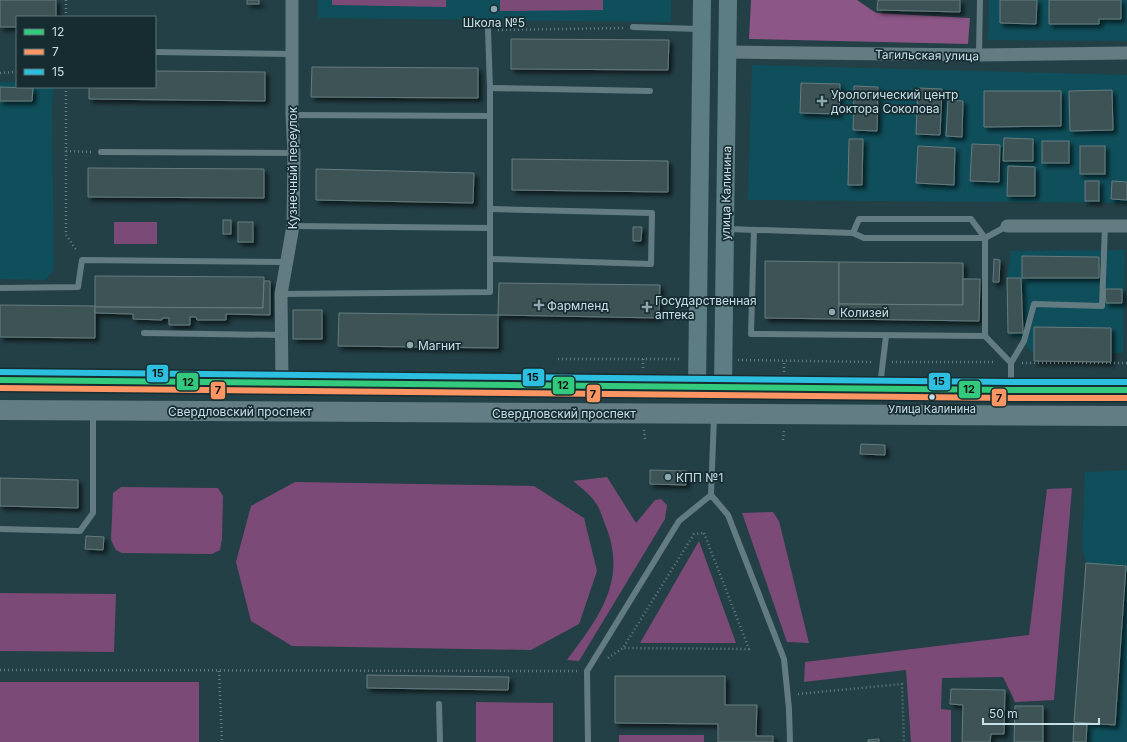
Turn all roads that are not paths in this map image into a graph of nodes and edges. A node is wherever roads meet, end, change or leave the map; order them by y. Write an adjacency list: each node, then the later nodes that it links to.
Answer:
1 (292, 0): 11 (street, Кузнечный переулок)
2 (702, 0): 6 (main road)
3 (728, 0): 9 (main road, улица Калинина)
4 (980, 0): 12 (lane)
5 (633, 27): 6 (lane)
6 (702, 29): 40 (main road)
7 (488, 30): 13 (lane)
8 (156, 52): 11 (lane)
9 (728, 52): 12 (street, Тагильская улица); 25 (main road, улица Калинина)
10 (1127, 53): 12 (street, Тагильская улица)
11 (292, 54): 15 (street, Кузнечный переулок)
12 (978, 56)
13 (490, 88): 14 (lane); 16 (lane)
14 (650, 91)
15 (292, 115): 16 (lane); 18 (street, Кузнечный переулок)
16 (490, 116): 19 (lane)
17 (101, 152): 18 (lane)
18 (294, 153): 20 (street, Кузнечный переулок)
19 (491, 209): 24 (lane); 29 (lane)
20 (293, 226): 24 (lane); 30 (street, Кузнечный переулок)
21 (1007, 226): 22 (street); 28 (lane)
22 (1105, 226): 23 (street); 37 (lane)
23 (1127, 226)
24 (490, 228): 29 (lane)
25 (726, 229): 26 (lane); 41 (main road, улица Калинина)
26 (754, 230): 27 (lane); 35 (lane)
27 (853, 233): 28 (lane); 28 (lane)
28 (985, 238): 36 (lane)
29 (490, 259): 32 (lane)
30 (286, 262): 31 (lane); 32 (street, Кузнечный переулок)
31 (0, 288)
32 (281, 294): 34 (street, Кузнечный переулок)
33 (144, 333): 34 (lane)
34 (281, 335): 39 (street, Кузнечный переулок)
35 (886, 336): 36 (lane); 42 (lane)
36 (985, 336): 37 (lane)
37 (1011, 363): 43 (lane)
38 (0, 380): 39 (main road)
39 (282, 383): 40 (main road)
40 (697, 387): 41 (main road); 47 (main road)
41 (723, 387): 42 (main road); 47 (main road)
42 (880, 389): 43 (main road)
43 (1011, 390): 44 (main road)
44 (1127, 390)
45 (0, 410): 46 (main road, Свердловский проспект)
46 (93, 411): 47 (main road, Свердловский проспект); 50 (lane)
47 (714, 414): 48 (main road, Свердловский проспект); 49 (lane)
48 (1127, 416)
49 (711, 495): 53 (lane); 54 (lane)
50 (0, 529)
51 (439, 704): 52 (lane)
52 (440, 742)
53 (588, 742)
54 (790, 742)

